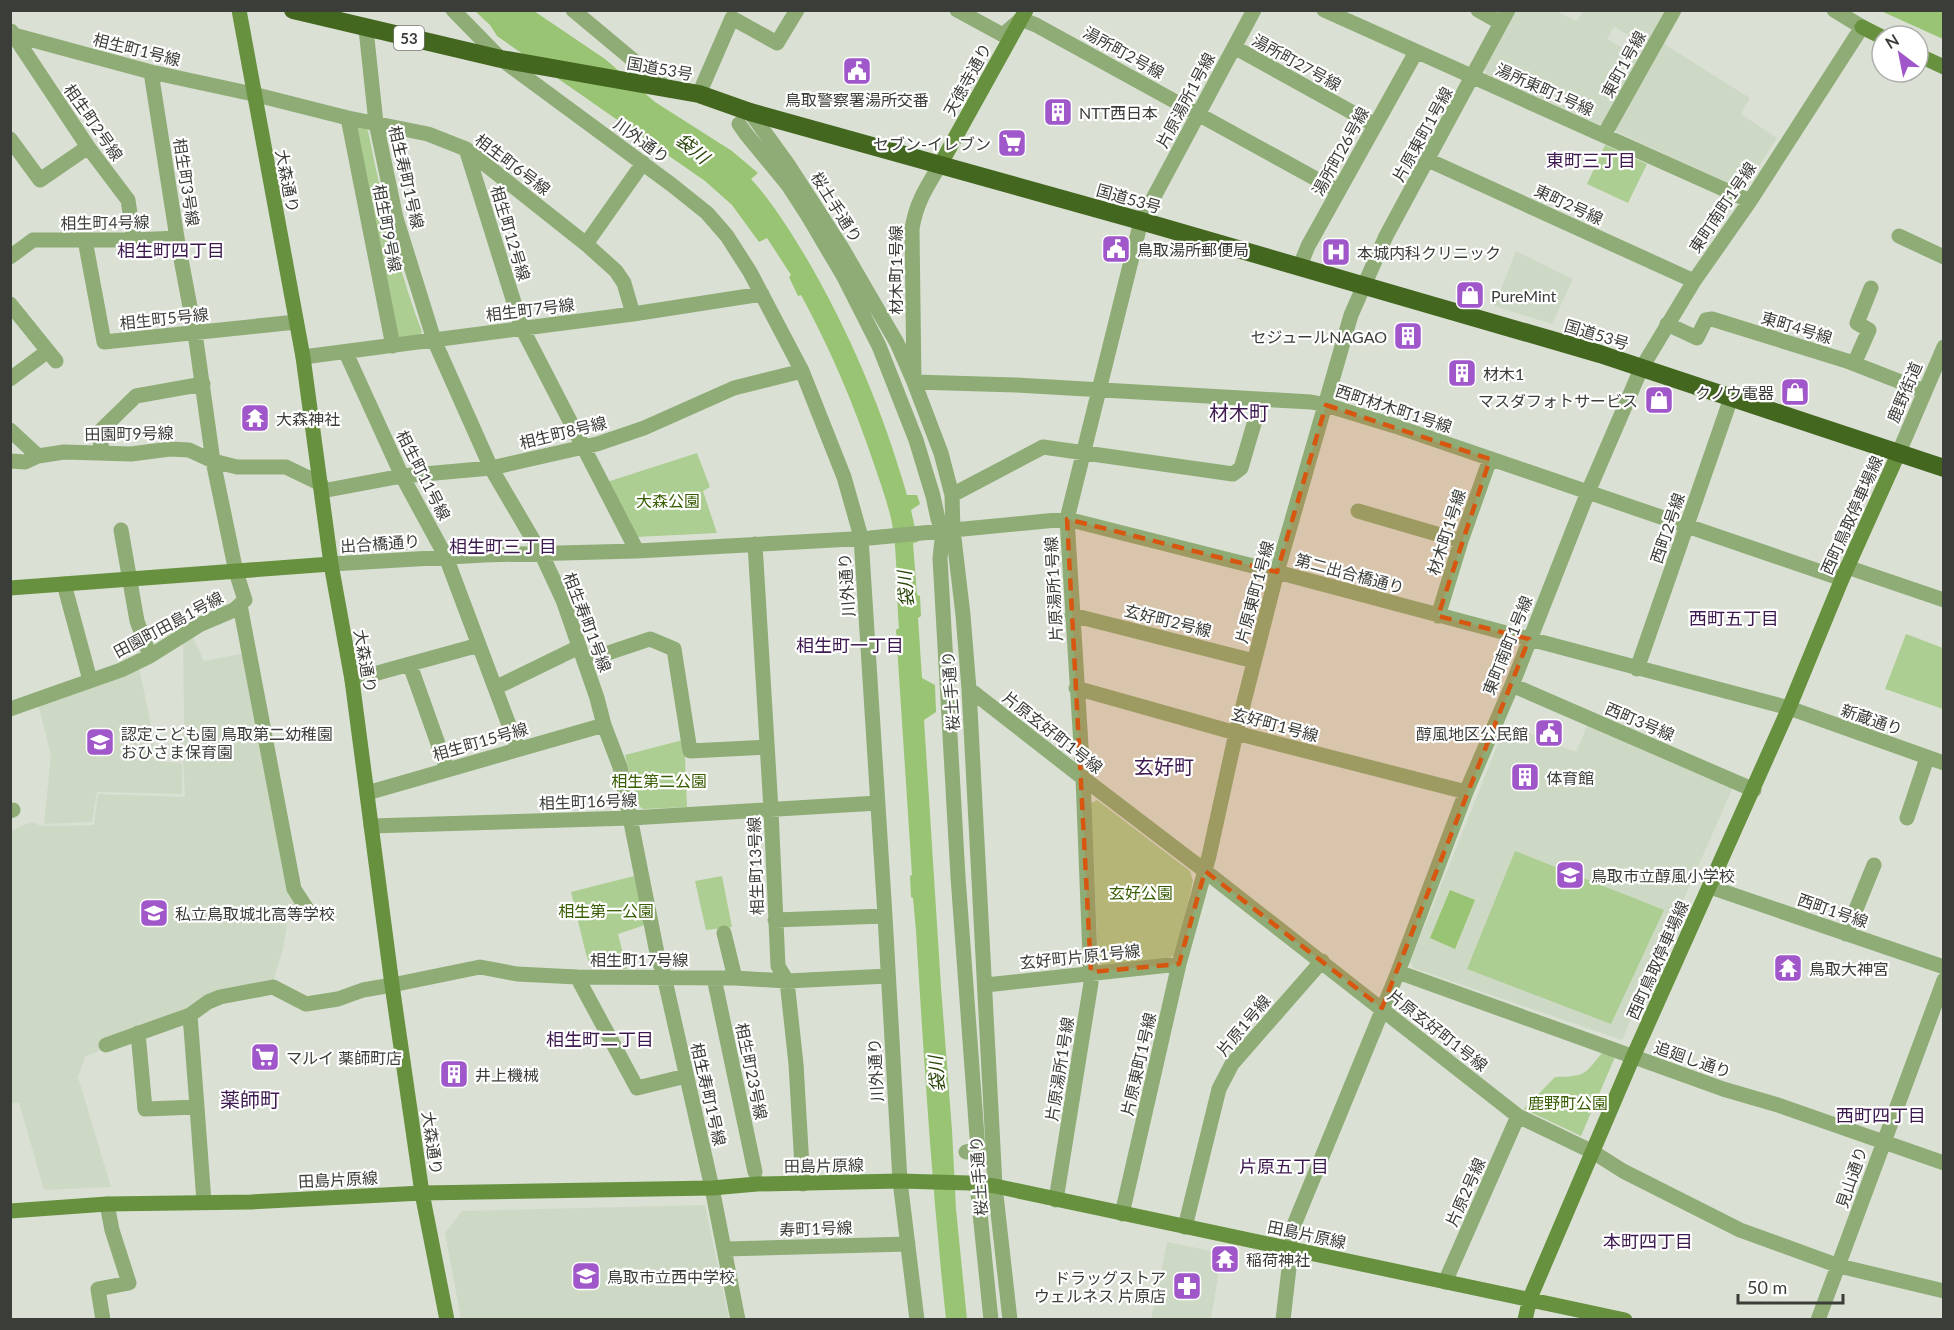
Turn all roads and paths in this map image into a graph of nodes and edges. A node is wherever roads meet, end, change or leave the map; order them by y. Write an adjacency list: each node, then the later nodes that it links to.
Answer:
1 (239, 10): 26 (main road, 大森通り)
2 (293, 10): 15 (highway, 国道53号 / 53)
3 (453, 10): 20 (street, 川外通り)
4 (573, 10): 25 (street)
5 (796, 10): 27 (street)
6 (957, 10): 12 (street)
7 (1254, 10): 18 (street, 片原湯所1号線)
8 (1324, 10): 19 (street, 湯所東町1号線)
9 (1479, 10): 13 (street)
10 (1674, 10): 33 (street, 東町1号線)
11 (1834, 10): 14 (street)
12 (1023, 15): 28 (street, 湯所町2号線); 39 (main road, 天徳寺通り)
13 (1505, 17): 24 (street, 片原東町1号線)
14 (1862, 27): 16 (main road); 41 (street, 東町南町1号線)
15 (366, 29): 20 (highway, 国道53号 / 53); 31 (street, 相生寿町1号線)
16 (1870, 31)
17 (12, 33): 23 (street, 相生町1号線); 35 (street, 相生町2号線)
18 (1234, 48): 28 (street, 片原湯所1号線); 32 (street, 湯所町27号線)
19 (1416, 52): 24 (street, 湯所東町1号線); 32 (street, 湯所町26号線)
20 (501, 59): 25 (highway, 国道53号 / 53); 38 (street, 川外通り)
21 (1930, 61): 22 (main road)
22 (1944, 67)
23 (151, 72): 26 (street, 相生町1号線); 44 (street, 相生町3号線)
24 (1473, 77): 33 (street, 湯所東町1号線); 37 (street, 片原東町1号線)
25 (669, 90): 27 (highway, 国道53号 / 53)
26 (253, 94): 29 (street, 相生町6号線); 57 (main road, 大森通り)
27 (699, 94): 30 (highway, 国道53号 / 53)
28 (1198, 113): 40 (street, 湯所町2号線); 42 (street, 片原湯所1号線)
29 (348, 118): 31 (street, 相生町6号線); 62 (street, 相生町9号線)
30 (745, 118): 39 (highway, 国道53号 / 53); 70 (street, 桜土手通り); 96 (street)
31 (376, 123): 36 (street, 相生町6号線); 61 (street, 相生寿町1号線)
32 (1376, 124): 40 (street, 湯所町26号線)
33 (1604, 135): 41 (street, 湯所東町1号線)
34 (10, 139): 35 (street)
35 (88, 147): 46 (street, 相生町2号線)
36 (466, 149): 47 (street, 相生町6号線); 59 (street, 相生町12号線)
37 (1428, 160): 51 (street, 東町2号線); 52 (street, 片原東町1号線)
38 (643, 163): 47 (street); 54 (street, 川外通り)
39 (940, 165): 42 (highway, 国道53号 / 53); 70 (street, 材木町1号線)
40 (1338, 191): 50 (street, 湯所町26号線)
41 (1750, 201): 51 (street, 東町南町1号線)
42 (1141, 221): 50 (highway, 国道53号 / 53); 72 (street, 片原湯所1号線)
43 (1899, 236): 49 (street)
44 (177, 238): 46 (street, 相生町4号線); 60 (street, 相生町3号線)
45 (85, 240): 46 (street, 相生町4号線); 48 (street, 相生町4号線); 60 (street, 相生町5号線)
46 (134, 240)
47 (586, 244): 56 (street, 相生町6号線)
48 (10, 256)
49 (1944, 257)
50 (1299, 268): 52 (highway, 国道53号 / 53)
51 (1694, 281): 58 (street, 東町南町1号線)
52 (1365, 286): 67 (highway, 国道53号 / 53); 76 (street, 片原東町1号線)
53 (1871, 288): 66 (street)
54 (762, 294): 56 (street, 相生町7号線); 68 (street, 川外通り)
55 (10, 304): 69 (street)
56 (633, 314): 59 (street, 相生町7号線)
57 (296, 322): 60 (street, 相生町5号線); 65 (main road, 大森通り)
58 (1667, 324): 66 (street, 東町4号線); 67 (street, 東町南町1号線)
59 (522, 327): 61 (street, 相生町7号線); 78 (street, 相生町12号線)
60 (195, 333): 71 (street, 相生町3号線)
61 (434, 340): 62 (street, 相生町7号線); 86 (street, 相生寿町1号線)
62 (393, 346): 64 (street, 相生町7号線)
63 (1944, 347): 73 (street, 鹿野街道)
64 (346, 352): 65 (street, 相生町7号線); 88 (street, 相生町11号線)
65 (303, 357): 89 (main road, 大森通り)
66 (1854, 364): 73 (street, 東町4号線)
67 (1641, 369): 74 (highway, 国道53号 / 53); 90 (street, 東町南町1号線)
68 (802, 371): 78 (street, 相生町8号線); 97 (street, 川外通り)
69 (10, 379)
70 (915, 382): 72 (street, 西町材木町1号線); 91 (street, 桜土手通り)
71 (203, 384): 80 (street); 84 (street, 相生町3号線)
72 (1098, 391): 75 (street, 西町材木町1号線); 81 (street, 片原湯所1号線)
73 (1924, 391): 79 (street, 鹿野街道)
74 (1731, 398): 79 (highway, 国道53号 / 53); 94 (street, 西町2号線)
75 (1261, 400): 76 (street, 西町材木町1号線); 81 (street)
76 (1326, 405): 83 (street, 西町材木町1号線); 105 (street, 片原東町1号線)
77 (10, 430): 82 (street)
78 (583, 448): 86 (street, 相生町8号線); 100 (street, 相生町12号線)
79 (1899, 452): 87 (highway, 国道53号 / 53); 106 (main road, 西町鳥取停車場線)
80 (103, 453): 82 (street, 田園町9号線); 84 (street, 田園町9号線)
81 (1083, 453): 91 (street); 93 (street, 片原湯所1号線)
82 (38, 456): 85 (street, 田園町9号線)
83 (1490, 459): 90 (street, 西町材木町1号線); 98 (street, 材木町1号線)
84 (213, 460): 89 (street, 田園町9号線); 104 (street, 相生町3号線)
85 (10, 461)
86 (491, 468): 88 (street, 相生町8号線); 101 (street, 相生寿町1号線)
87 (1944, 468)
88 (402, 476): 89 (street, 相生町8号線); 102 (street, 相生町11号線)
89 (321, 488): 103 (main road, 大森通り)
90 (1588, 492): 94 (street, 西町材木町1号線); 114 (street, 東町南町1号線)
91 (952, 495): 96 (street, 桜土手通り)
92 (1358, 511): 98 (street)
93 (1067, 519): 96 (street, 第二出合橋通り); 105 (street, 第二出合橋通り); 112 (street, 片原湯所1号線)
94 (1686, 526): 106 (street, 西町材木町1号線); 120 (street, 西町2号線)
95 (121, 530): 107 (street)
96 (942, 531): 97 (street, 第二出合橋通り); 126 (street, 桜土手通り); 166 (street)
97 (865, 538): 99 (street, 出合橋通り); 140 (street, 川外通り)
98 (1461, 541): 113 (street, 材木町1号線)
99 (755, 544): 100 (street, 出合橋通り); 131 (street, 相生町13号線)
100 (636, 552): 101 (street, 出合橋通り)
101 (542, 555): 102 (street, 出合橋通り); 116 (street, 相生寿町1号線)
102 (446, 557): 103 (street, 出合橋通り); 115 (street, 相生町11号線)
103 (331, 564): 104 (main road, 出合橋通り); 122 (main road, 大森通り)
104 (237, 572): 107 (main road, 出合橋通り); 111 (street, 田園町田島1号線)
105 (1277, 572): 113 (street, 第二出合橋通り); 118 (street, 片原東町1号線)
106 (1844, 573): 110 (street); 127 (main road, 西町鳥取停車場線)
107 (128, 579): 108 (main road, 出合橋通り); 117 (street)
108 (64, 584): 109 (main road, 出合橋通り); 121 (street)
109 (10, 588)
110 (1944, 600)
111 (240, 605): 117 (street, 田園町田島1号線); 148 (street)
112 (1072, 615): 118 (street, 玄好町2号線); 125 (street, 片原湯所1号線)
113 (1438, 616): 114 (street, 第二出合橋通り)
114 (1529, 639): 120 (street, 第二出合橋通り); 123 (street, 東町南町1号線)
115 (479, 645): 119 (street); 124 (street, 相生町11号線)
116 (581, 654): 124 (street); 129 (street, 相生寿町1号線); 131 (street)
117 (150, 656): 121 (street, 田園町田島1号線)
118 (1254, 661): 130 (street, 片原東町1号線)
119 (410, 665): 122 (street); 135 (street)
120 (1637, 669): 127 (street, 第二出合橋通り)
121 (90, 680): 128 (street, 田園町田島1号線)
122 (352, 680): 139 (main road, 大森通り)
123 (1512, 685): 137 (street, 西町3号線); 138 (street, 東町南町1号線)
124 (495, 688): 132 (street, 相生町11号線)
125 (1076, 688): 130 (street, 玄好町1号線); 136 (street, 片原湯所1号線)
126 (969, 689): 136 (street, 片原玄好町1号線); 166 (street, 桜土手通り)
127 (1789, 708): 133 (street, 新蔵通り); 137 (main road, 西町鳥取停車場線)
128 (10, 709)
129 (604, 724): 132 (street, 相生町15号線); 142 (street, 相生寿町1号線)
130 (1236, 733): 138 (street, 玄好町1号線); 146 (street, 片原東町1号線)
131 (767, 747): 141 (street, 相生町13号線)
132 (518, 749): 135 (street, 相生町15号線)
133 (1927, 758): 134 (street, 新蔵通り); 143 (street)
134 (1944, 763)
135 (447, 770): 139 (street, 相生町15号線)
136 (1083, 778): 146 (street, 片原玄好町1号線); 156 (street, 片原湯所1号線)
137 (1754, 790): 147 (main road, 西町鳥取停車場線)
138 (1466, 792): 157 (street, 東町南町1号線)
139 (367, 794): 144 (main road, 大森通り)
140 (878, 803): 141 (street, 相生町16号線); 149 (street, 川外通り)
141 (771, 810): 142 (street, 相生町16号線); 150 (street, 相生町13号線)
142 (631, 818): 144 (street, 相生町16号線); 158 (street, 相生寿町1号線)
143 (1907, 818)
144 (371, 826): 165 (main road, 大森通り)
145 (1874, 865): 152 (street)
146 (1205, 871): 153 (street, 片原玄好町1号線); 154 (street, 片原東町1号線)
147 (1710, 887): 152 (street, 西町1号線); 171 (main road, 西町鳥取停車場線)
148 (307, 909)
149 (885, 916): 150 (street); 159 (street, 川外通り)
150 (775, 920): 164 (street, 相生町13号線)
151 (724, 933): 162 (street)
152 (1846, 934): 155 (street, 西町1号線)
153 (1322, 961): 167 (street, 片原玄好町1号線); 191 (street, 片原1号線)
154 (1179, 964): 156 (street, 玄好町片原1号線); 190 (street, 片原東町1号線)
155 (1944, 967)
156 (1091, 972): 166 (street, 玄好町片原1号線); 186 (street, 片原湯所1号線)
157 (1398, 972): 167 (street, 東町南町1号線); 171 (street, 追廻し通り)
158 (664, 976): 160 (street, 相生町17号線); 161 (street, 相生町17号線); 172 (street, 相生寿町1号線)
159 (888, 976): 164 (street, 相生町17号線); 180 (street, 川外通り)
160 (577, 977): 165 (street, 相生町17号線); 172 (street)
161 (714, 978): 162 (street, 相生町17号線); 179 (street, 相生町23号線)
162 (735, 978): 164 (street, 相生町17号線)
163 (1944, 980): 175 (street, 見山通り)
164 (787, 981): 181 (street, 相生町13号線)
165 (392, 985): 168 (street, 相生町17号線); 185 (main road, 大森通り)
166 (975, 990): 176 (street); 183 (street, 桜土手通り)
167 (1382, 1008): 174 (street, 片原玄好町1号線); 194 (street, 東町南町1号線)
168 (190, 1015): 169 (street, 相生町17号線); 173 (street)
169 (138, 1033): 170 (street, 相生町17号線); 173 (street)
170 (106, 1045)
171 (1633, 1057): 175 (street, 追廻し通り); 177 (main road, 西町鳥取停車場線)
172 (686, 1076): 184 (street, 相生寿町1号線)
173 (197, 1107): 187 (street)
174 (1518, 1116): 177 (street, 片原玄好町1号線); 196 (street, 片原2号線)
175 (1883, 1143): 178 (street, 追廻し通り); 195 (street, 見山通り)
176 (966, 1152)
177 (1593, 1152): 195 (street, 片原玄好町1号線); 198 (main road, 西町鳥取停車場線)
178 (1944, 1163)
179 (755, 1172)
180 (900, 1181): 181 (main road, 田島片原線); 182 (main road, 田島片原線); 192 (street, 川外通り)
181 (803, 1184): 184 (main road, 田島片原線)
182 (973, 1184): 183 (main road, 田島片原線); 203 (street)
183 (995, 1186): 186 (main road, 田島片原線); 204 (street, 桜土手通り)
184 (712, 1188): 185 (main road, 田島片原線); 193 (street, 相生寿町1号線)
185 (422, 1193): 187 (main road, 田島片原線); 200 (main road, 大森通り)
186 (1056, 1200): 190 (main road, 田島片原線)
187 (204, 1202): 188 (main road, 田島片原線)
188 (107, 1204): 189 (main road, 田島片原線); 199 (street)
189 (10, 1212)
190 (1122, 1214): 191 (main road, 田島片原線)
191 (1185, 1227): 194 (main road, 田島片原線)
192 (908, 1244): 193 (street, 寿町1号線); 202 (street, 川外通り)
193 (724, 1248): 201 (street, 相生寿町1号線)
194 (1291, 1249): 196 (main road, 田島片原線); 205 (street, 東町南町1号線)
195 (1839, 1266): 197 (street, 片原玄好町1号線); 208 (street, 見山通り)
196 (1445, 1282): 198 (main road, 田島片原線)
197 (1944, 1291)
198 (1530, 1298): 206 (main road, 西町鳥取停車場線); 207 (main road, 田島片原線)
199 (103, 1320)
200 (447, 1320)
201 (738, 1320)
202 (917, 1320)
203 (991, 1320)
204 (1010, 1320)
205 (1283, 1320)
206 (1525, 1320)
207 (1625, 1320)
208 (1818, 1320)

